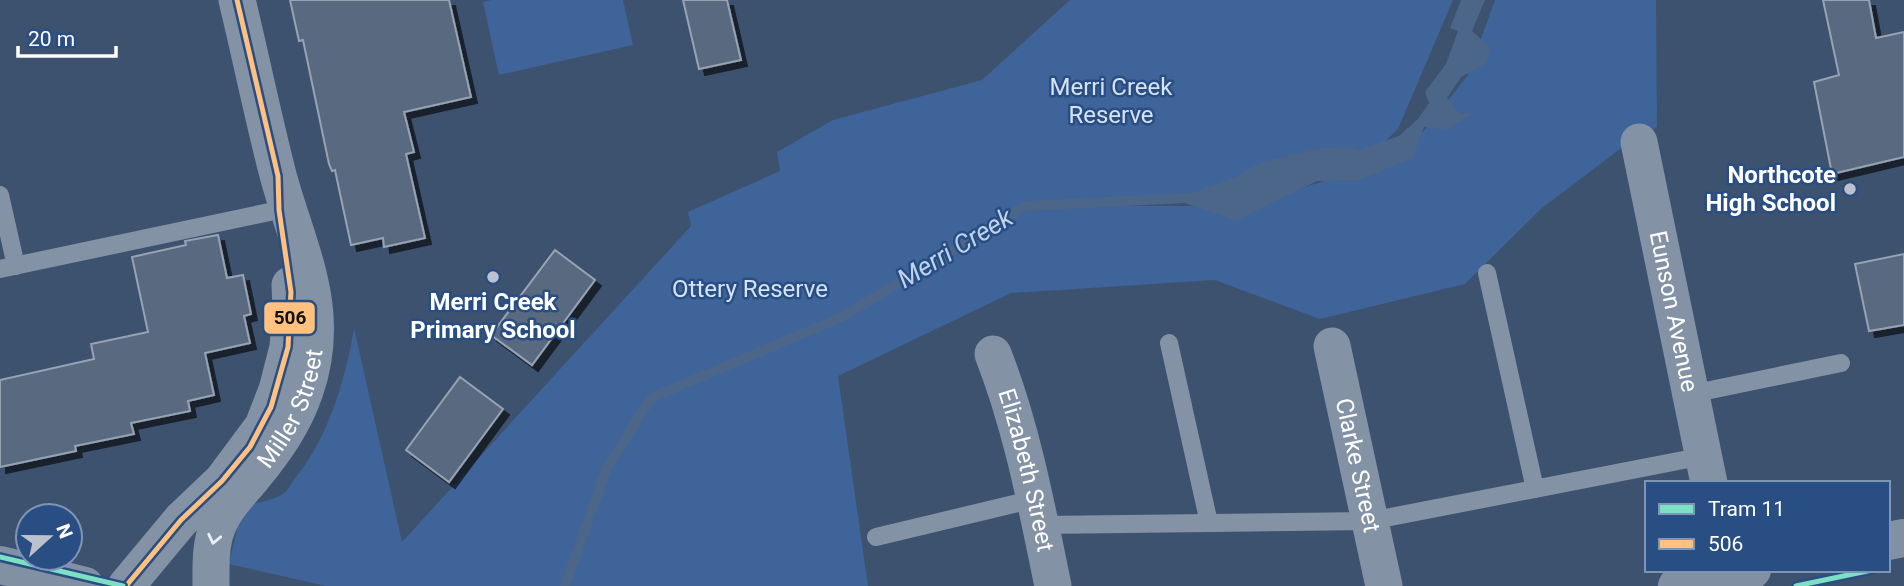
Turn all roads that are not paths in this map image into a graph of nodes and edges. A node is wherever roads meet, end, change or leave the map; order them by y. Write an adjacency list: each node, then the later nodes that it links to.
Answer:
1 (237, 0): 3 (street, Miller Street)
2 (1639, 142): 11 (street, Eunson Avenue)
3 (279, 193): 5 (lane); 21 (street, Miller Street); 22 (street, Miller Street, one-way to 22)
4 (0, 195): 5 (lane)
5 (8, 267)
6 (1487, 273): 13 (lane)
7 (1169, 343): 16 (lane)
8 (1332, 346): 15 (street, Clarke Street)
9 (993, 354): 14 (street, Elizabeth Street)
10 (1840, 363): 11 (lane)
11 (1691, 394): 12 (street, Eunson Avenue)
12 (1706, 469): 13 (lane)
13 (1535, 489): 15 (lane)
14 (1038, 512): 16 (lane); 17 (lane); 23 (street, Elizabeth Street)
15 (1370, 521): 16 (lane); 24 (street, Clarke Street)
16 (1209, 523)
17 (876, 537)
18 (0, 565): 20 (highway)
19 (1735, 578): 25 (highway)
20 (85, 586)
21 (126, 586)
22 (211, 586)
23 (1053, 586)
24 (1384, 586)
25 (1677, 586)

